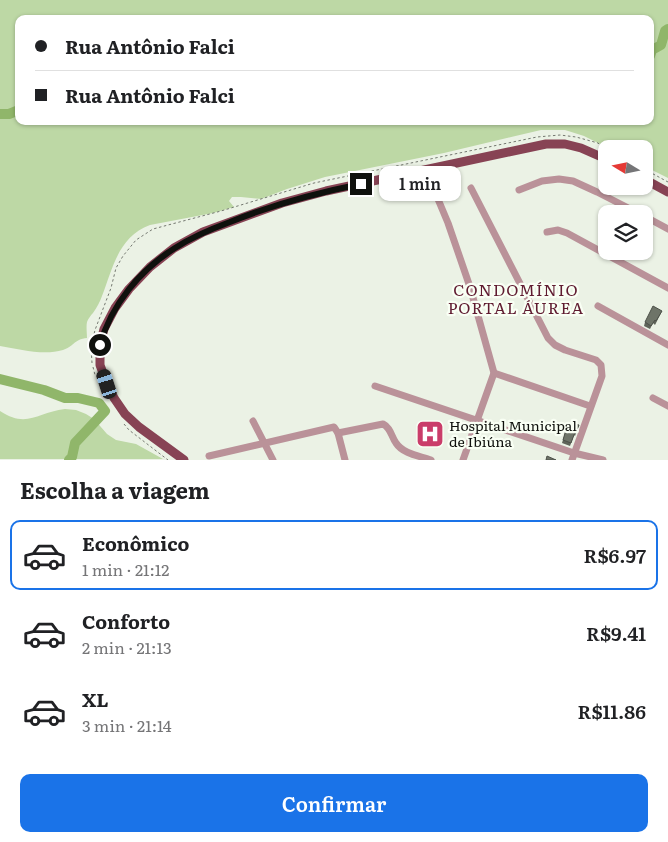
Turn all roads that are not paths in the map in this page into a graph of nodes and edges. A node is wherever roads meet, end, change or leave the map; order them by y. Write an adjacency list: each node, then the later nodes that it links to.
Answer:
1 (598, 155): 2 (main road)
2 (430, 170): 14 (street); 25 (main road)
3 (653, 184): 6 (main road)
4 (471, 188): 17 (street)
5 (519, 190): 7 (street)
6 (668, 192)
7 (622, 205)
8 (653, 220): 9 (street)
9 (668, 228)
10 (547, 232): 11 (street)
11 (668, 288)
12 (598, 306): 13 (street)
13 (668, 345)
14 (494, 373): 17 (street); 19 (street)
15 (375, 386): 19 (street)
16 (653, 398): 18 (street)
17 (590, 406): 24 (street)
18 (668, 406)
19 (476, 421): 24 (street); 29 (street)
20 (253, 422): 22 (street)
21 (336, 430): 22 (street); 27 (street); 28 (street)
22 (264, 443): 23 (street); 26 (street)
23 (209, 456)
24 (573, 456): 30 (street)
25 (184, 460)
26 (273, 460)
27 (345, 460)
28 (431, 460)
29 (463, 460)
30 (604, 460)

